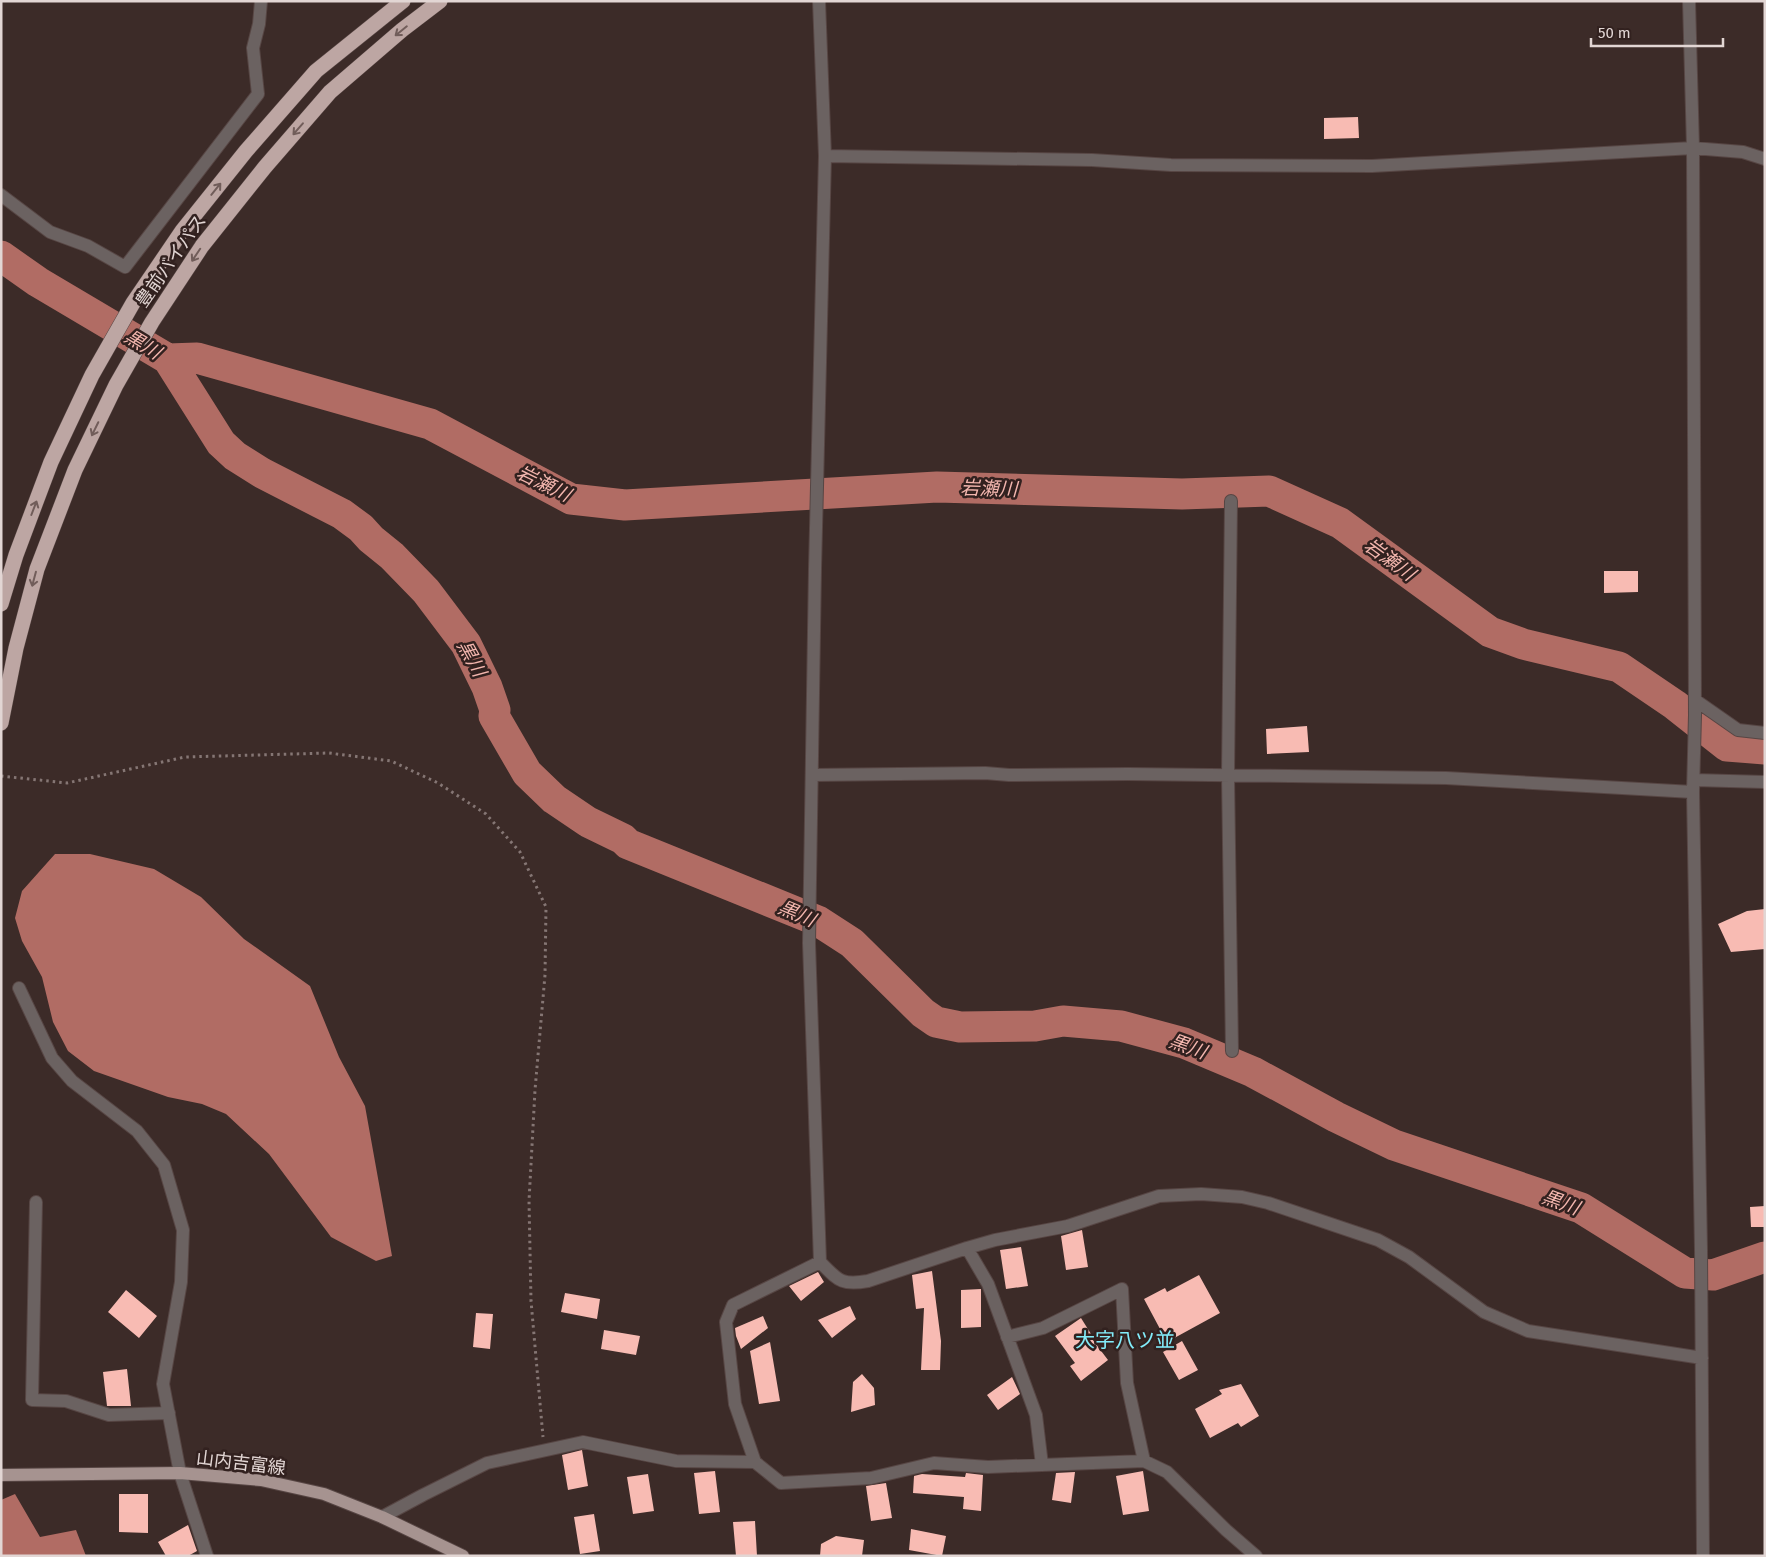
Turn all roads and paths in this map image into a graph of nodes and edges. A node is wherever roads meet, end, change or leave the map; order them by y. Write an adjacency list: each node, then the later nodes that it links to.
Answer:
1 (261, 1): 9 (street)
2 (403, 1): 11 (highway, 豊前バイパス, one-way to 2)
3 (440, 1): 13 (highway, 豊前バイパス, one-way to 13)
4 (818, 1): 7 (street)
5 (1689, 1): 6 (street)
6 (1693, 148): 7 (street); 8 (street); 12 (street)
7 (825, 156): 15 (street)
8 (1765, 159)
9 (1, 195)
10 (1232, 501): 17 (street)
11 (1, 604)
12 (1695, 700): 14 (street); 19 (street)
13 (1, 723)
14 (1765, 733)
15 (812, 775): 17 (street); 24 (street)
16 (1, 776): 28 (path)
17 (1228, 776): 19 (street); 21 (street)
18 (1765, 782): 19 (street)
19 (1693, 786): 26 (street)
20 (19, 988): 27 (street)
21 (1232, 1051)
22 (36, 1202): 27 (street)
23 (967, 1248): 24 (street); 25 (street); 26 (street)
24 (820, 1262): 30 (street)
25 (1008, 1337): 29 (street); 31 (street)
26 (1702, 1358): 38 (street)
27 (168, 1412): 32 (street)
28 (544, 1450): 30 (street); 34 (street)
29 (1144, 1461): 31 (street); 37 (street)
30 (755, 1462): 31 (street)
31 (1042, 1465)
32 (180, 1472): 33 (main road, 山内吉富線); 34 (main road, 山内吉富線); 35 (street)
33 (1, 1476)
34 (382, 1518): 36 (main road, 山内吉富線)
35 (208, 1556)
36 (463, 1556)
37 (1256, 1556)
38 (1703, 1556)

